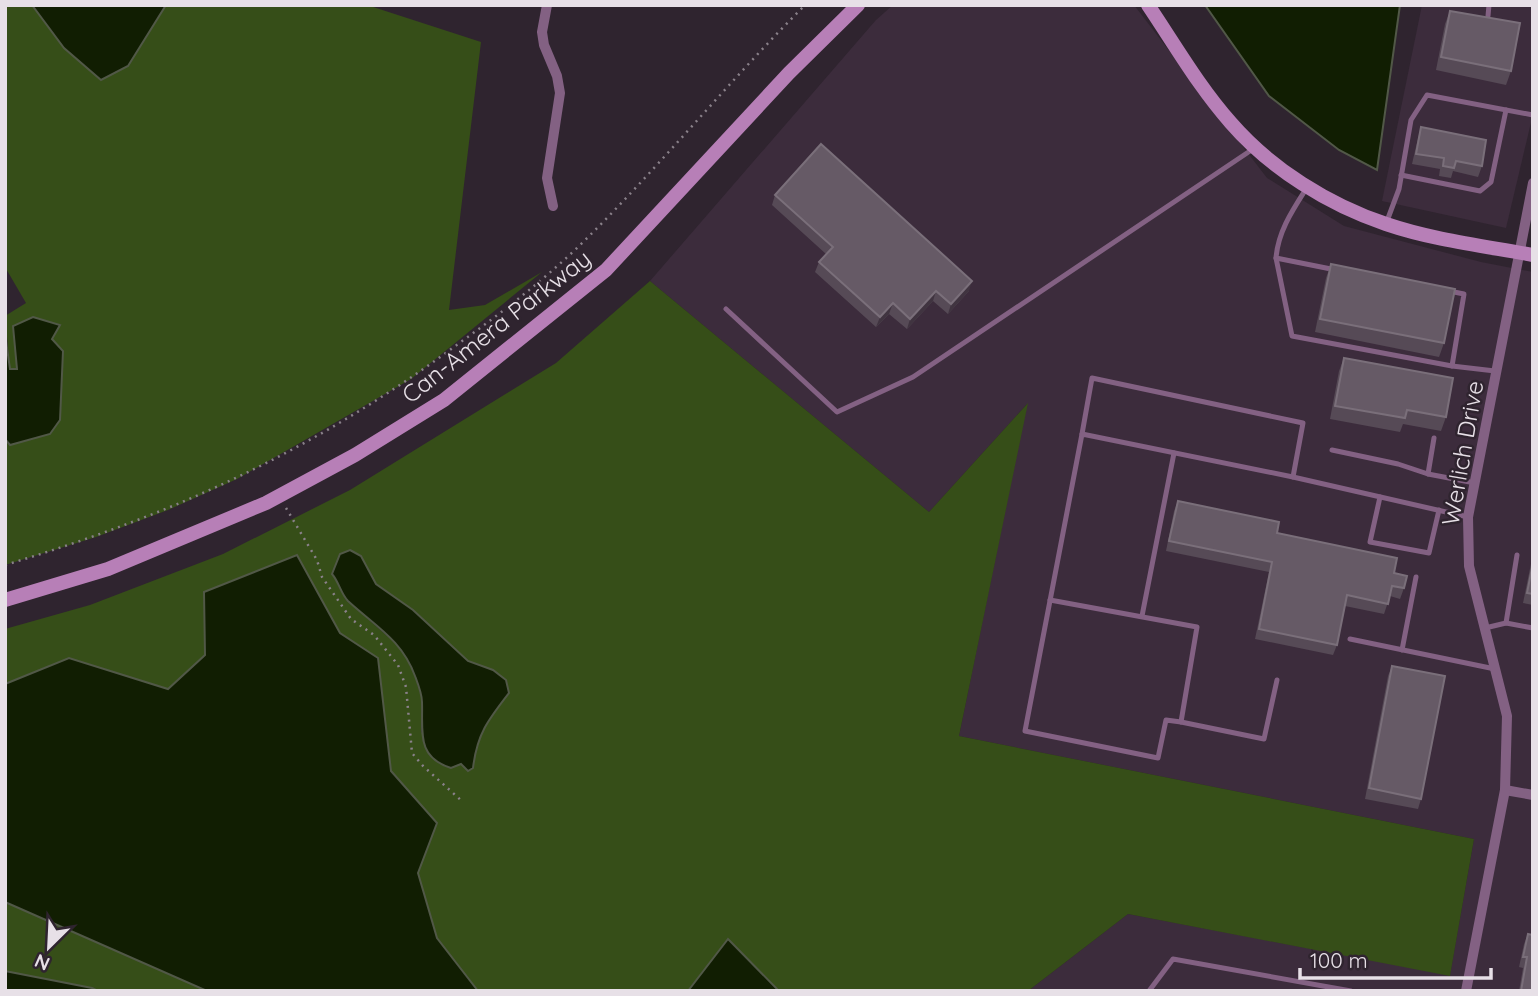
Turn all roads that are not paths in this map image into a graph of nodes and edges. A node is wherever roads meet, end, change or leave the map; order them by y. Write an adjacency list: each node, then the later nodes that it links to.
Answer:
1 (547, 5): 12 (street)
2 (858, 5): 33 (main road, Can-Amera Parkway)
3 (1148, 5): 8 (main road)
4 (1489, 5): 5 (lane)
5 (1488, 16)
6 (1506, 110): 7 (lane); 9 (lane); 9 (lane)
7 (1533, 115)
8 (1255, 148): 11 (main road); 18 (lane)
9 (1401, 175): 13 (lane)
10 (1533, 183): 14 (street, Werlich Drive)
11 (1307, 187): 13 (main road); 15 (lane)
12 (553, 206)
13 (1386, 224): 14 (main road)
14 (1526, 254): 20 (street, Werlich Drive)
15 (1276, 258): 16 (lane); 19 (lane)
16 (1343, 271)
17 (1437, 289): 19 (lane)
18 (726, 309)
19 (1451, 366): 20 (lane)
20 (1497, 371): 27 (street, Werlich Drive)
21 (1082, 433): 24 (lane); 26 (lane); 34 (lane)
22 (1434, 438): 25 (lane)
23 (1332, 450): 25 (lane)
24 (1174, 453): 26 (lane); 35 (lane)
25 (1428, 474): 27 (lane)
26 (1293, 477): 28 (lane)
27 (1475, 483): 30 (street, Werlich Drive)
28 (1380, 497): 29 (lane); 29 (lane)
29 (1438, 510): 30 (lane)
30 (1468, 517): 37 (street, Werlich Drive)
31 (1517, 555): 36 (lane)
32 (1416, 578): 40 (lane)
33 (5, 600)
34 (1050, 600): 35 (lane); 43 (lane)
35 (1142, 617): 43 (lane)
36 (1506, 623): 37 (lane); 38 (lane)
37 (1484, 628): 41 (street, Werlich Drive)
38 (1533, 628)
39 (1350, 639): 40 (lane)
40 (1402, 650): 41 (lane)
41 (1495, 669): 44 (street, Werlich Drive)
42 (1277, 680): 43 (lane)
43 (1181, 722)
44 (1505, 790): 45 (street); 48 (street, Werlich Drive)
45 (1533, 795)
46 (1149, 991): 47 (lane)
47 (1351, 991)
48 (1466, 991)

